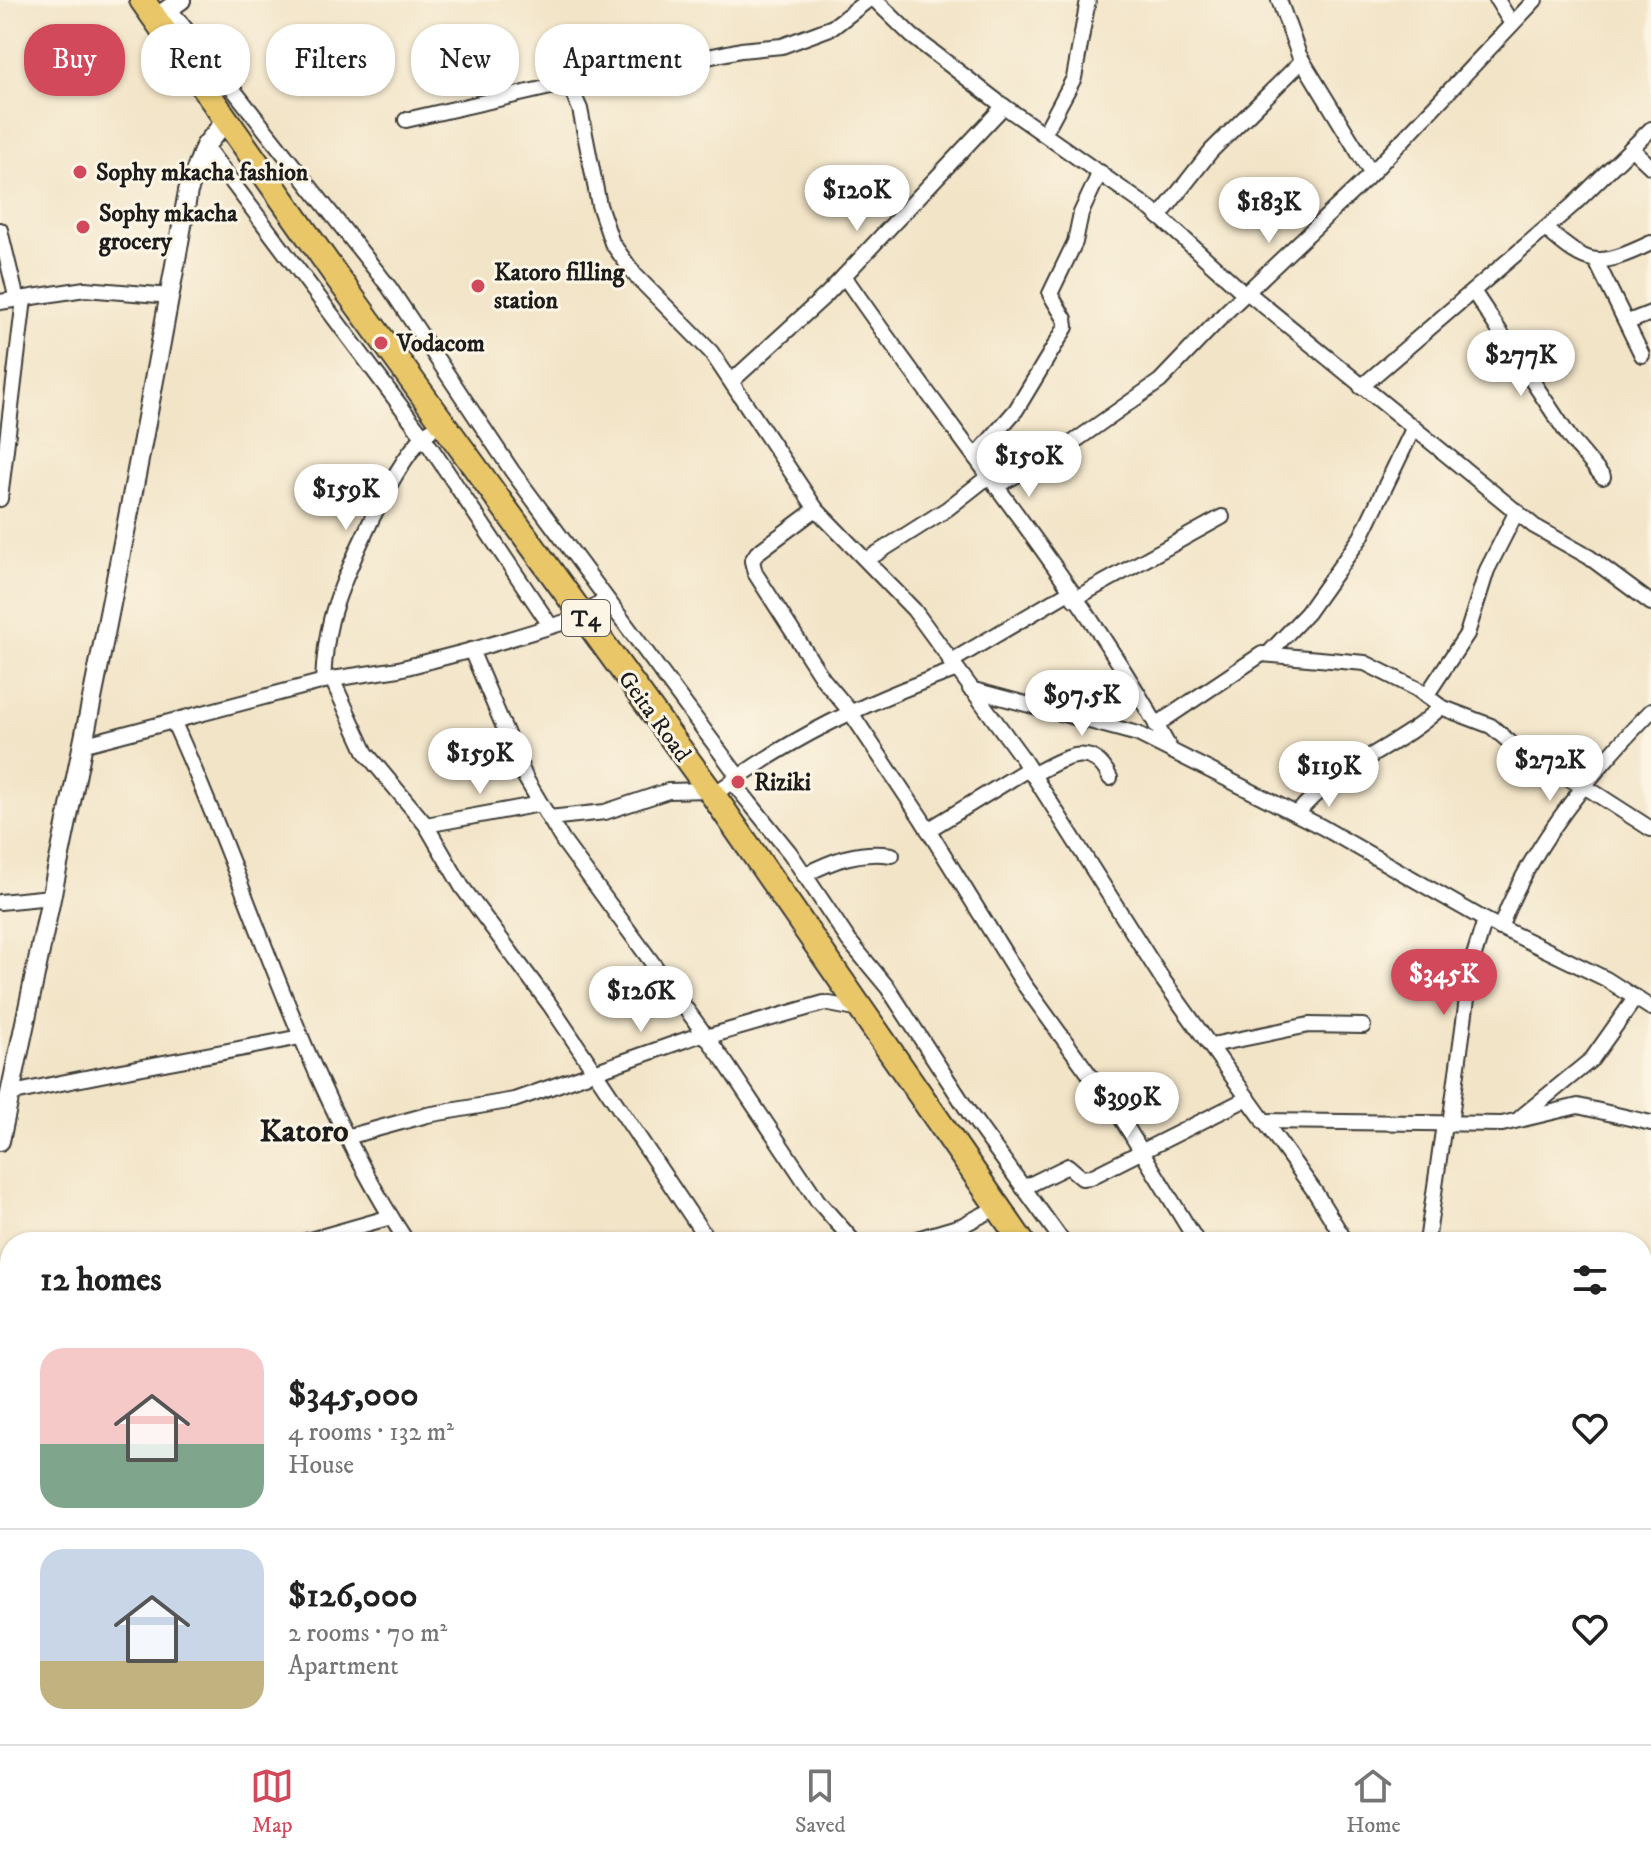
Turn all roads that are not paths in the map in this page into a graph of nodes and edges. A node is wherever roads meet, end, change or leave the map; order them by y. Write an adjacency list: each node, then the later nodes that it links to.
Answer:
1 (868, 0): 9 (street)
2 (875, 0): 13 (street)
3 (1088, 0): 17 (street)
4 (1279, 0): 10 (street)
5 (1497, 0): 8 (street)
6 (1535, 0): 8 (street)
7 (162, 7): 14 (highway, Geita Road / T4); 50 (street)
8 (1512, 24): 22 (street)
9 (710, 57)
10 (1302, 61): 22 (street); 23 (street)
11 (535, 89): 15 (street)
12 (572, 96): 37 (street)
13 (1004, 106): 17 (street); 28 (street)
14 (227, 119): 18 (street); 39 (highway, Geita Road / T4)
15 (406, 120)
16 (1651, 129): 19 (street)
17 (1044, 134): 21 (street)
18 (205, 146): 31 (street); 39 (street)
19 (1631, 148): 20 (street); 24 (street)
20 (1651, 167)
21 (1100, 172): 23 (street); 41 (street)
22 (1371, 173): 30 (street)
23 (1159, 217): 30 (street)
24 (1546, 229): 27 (street); 29 (street)
25 (0, 230): 32 (street)
26 (1651, 243): 27 (street)
27 (1596, 261): 35 (street)
28 (844, 276): 37 (street); 41 (street)
29 (1473, 291): 38 (street); 42 (street)
30 (1246, 293): 38 (street); 43 (street)
31 (171, 296): 32 (street); 65 (street)
32 (20, 299): 33 (street); 44 (street)
33 (0, 302)
34 (1651, 313): 35 (street)
35 (1628, 322): 36 (street)
36 (1642, 355)
37 (732, 381): 45 (street)
38 (1361, 387): 40 (street)
39 (433, 429): 52 (highway, Geita Road / T4); 53 (street); 57 (street)
40 (1413, 429): 46 (street); 55 (street)
41 (975, 457): 43 (street)
42 (1603, 477)
43 (993, 481): 48 (street); 49 (street)
44 (0, 499)
45 (816, 509): 48 (street); 61 (street)
46 (1517, 511): 51 (street); 59 (street)
47 (1222, 517): 49 (street)
48 (868, 559): 56 (street)
49 (1071, 596): 56 (street); 64 (street)
50 (604, 599): 52 (street); 69 (street)
51 (1651, 603)
52 (585, 616): 53 (street); 69 (highway, Geita Road / T4)
53 (550, 625): 54 (street)
54 (471, 650): 57 (street); 71 (street)
55 (1268, 654): 59 (street); 64 (street)
56 (952, 666): 58 (street); 61 (street)
57 (328, 680): 63 (street); 74 (street)
58 (970, 689): 66 (street); 67 (street)
59 (1426, 696): 60 (street)
60 (1441, 707): 70 (street); 72 (street)
61 (849, 710): 69 (street); 76 (street)
62 (1651, 711): 70 (street)
63 (174, 723): 65 (street); 88 (street)
64 (1156, 725): 66 (street)
65 (82, 745): 79 (street)
66 (1170, 750): 72 (street)
67 (1030, 772): 68 (street); 76 (street); 89 (street)
68 (1110, 778)
69 (723, 785): 73 (street); 78 (street); 85 (highway, Geita Road / T4)
70 (1584, 787): 75 (street); 82 (street)
71 (540, 804): 73 (street); 74 (street)
72 (1297, 814): 81 (street)
73 (549, 818): 87 (street)
74 (426, 825): 90 (street)
75 (1651, 829)
76 (928, 830): 99 (street)
77 (892, 855): 78 (street)
78 (804, 875): 100 (street)
79 (51, 897): 80 (street); 91 (street)
80 (0, 902)
81 (1485, 920): 82 (street); 96 (street)
82 (1500, 928): 83 (street)
83 (1636, 997): 84 (street); 94 (street)
84 (1651, 1008)
85 (862, 1010): 87 (street); 101 (highway, Geita Road / T4)
86 (1363, 1026): 89 (street)
87 (704, 1036): 90 (street); 106 (street)
88 (300, 1037): 91 (street); 97 (street)
89 (1212, 1045): 92 (street)
90 (593, 1070): 97 (street); 105 (street)
91 (10, 1094): 98 (street)
92 (1248, 1098): 93 (street); 99 (street)
93 (1263, 1121): 96 (street); 111 (street)
94 (1515, 1121): 95 (street); 96 (street)
95 (1651, 1123)
96 (1447, 1124): 112 (street)
97 (347, 1137): 102 (street)
98 (0, 1141)
99 (1143, 1154): 100 (street); 110 (street)
100 (1023, 1188): 109 (street)
101 (998, 1207): 107 (street); 108 (highway, Geita Road / T4)
102 (391, 1217): 103 (street); 104 (street)
103 (338, 1232)
104 (401, 1232)
105 (702, 1232)
106 (845, 1232)
107 (941, 1232)
108 (1015, 1232)
109 (1056, 1232)
110 (1191, 1232)
111 (1340, 1232)
112 (1429, 1232)

